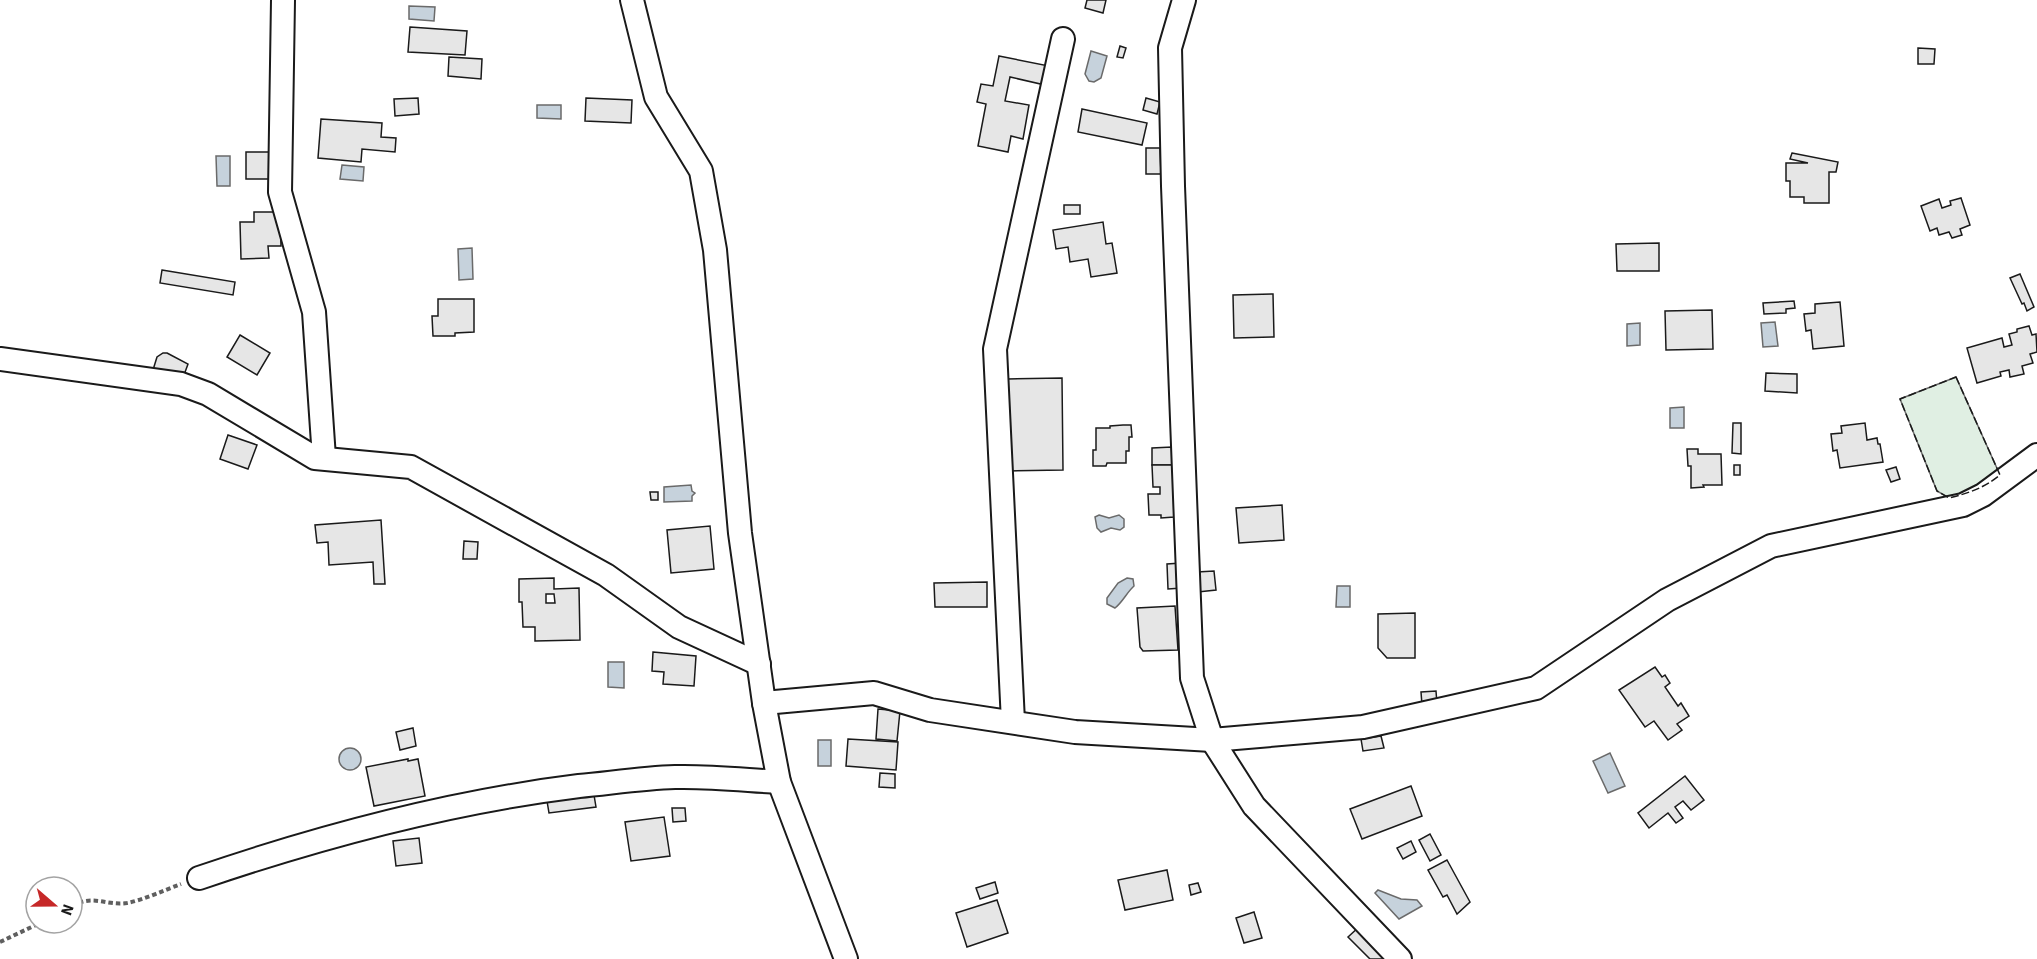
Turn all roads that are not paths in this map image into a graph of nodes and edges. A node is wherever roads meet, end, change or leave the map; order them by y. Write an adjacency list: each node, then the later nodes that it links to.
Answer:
1 (283, 0): 7 (street)
2 (632, 0): 8 (street)
3 (1184, 0): 11 (street)
4 (1063, 39): 10 (street)
5 (0, 359): 7 (street)
6 (2037, 455): 11 (street)
7 (324, 458): 8 (street)
8 (759, 664): 9 (street)
9 (764, 703): 10 (street); 12 (street)
10 (1013, 723): 11 (street)
11 (1212, 740): 15 (street)
12 (779, 782): 13 (street); 14 (street)
13 (199, 878)
14 (846, 959)
15 (1400, 959)

